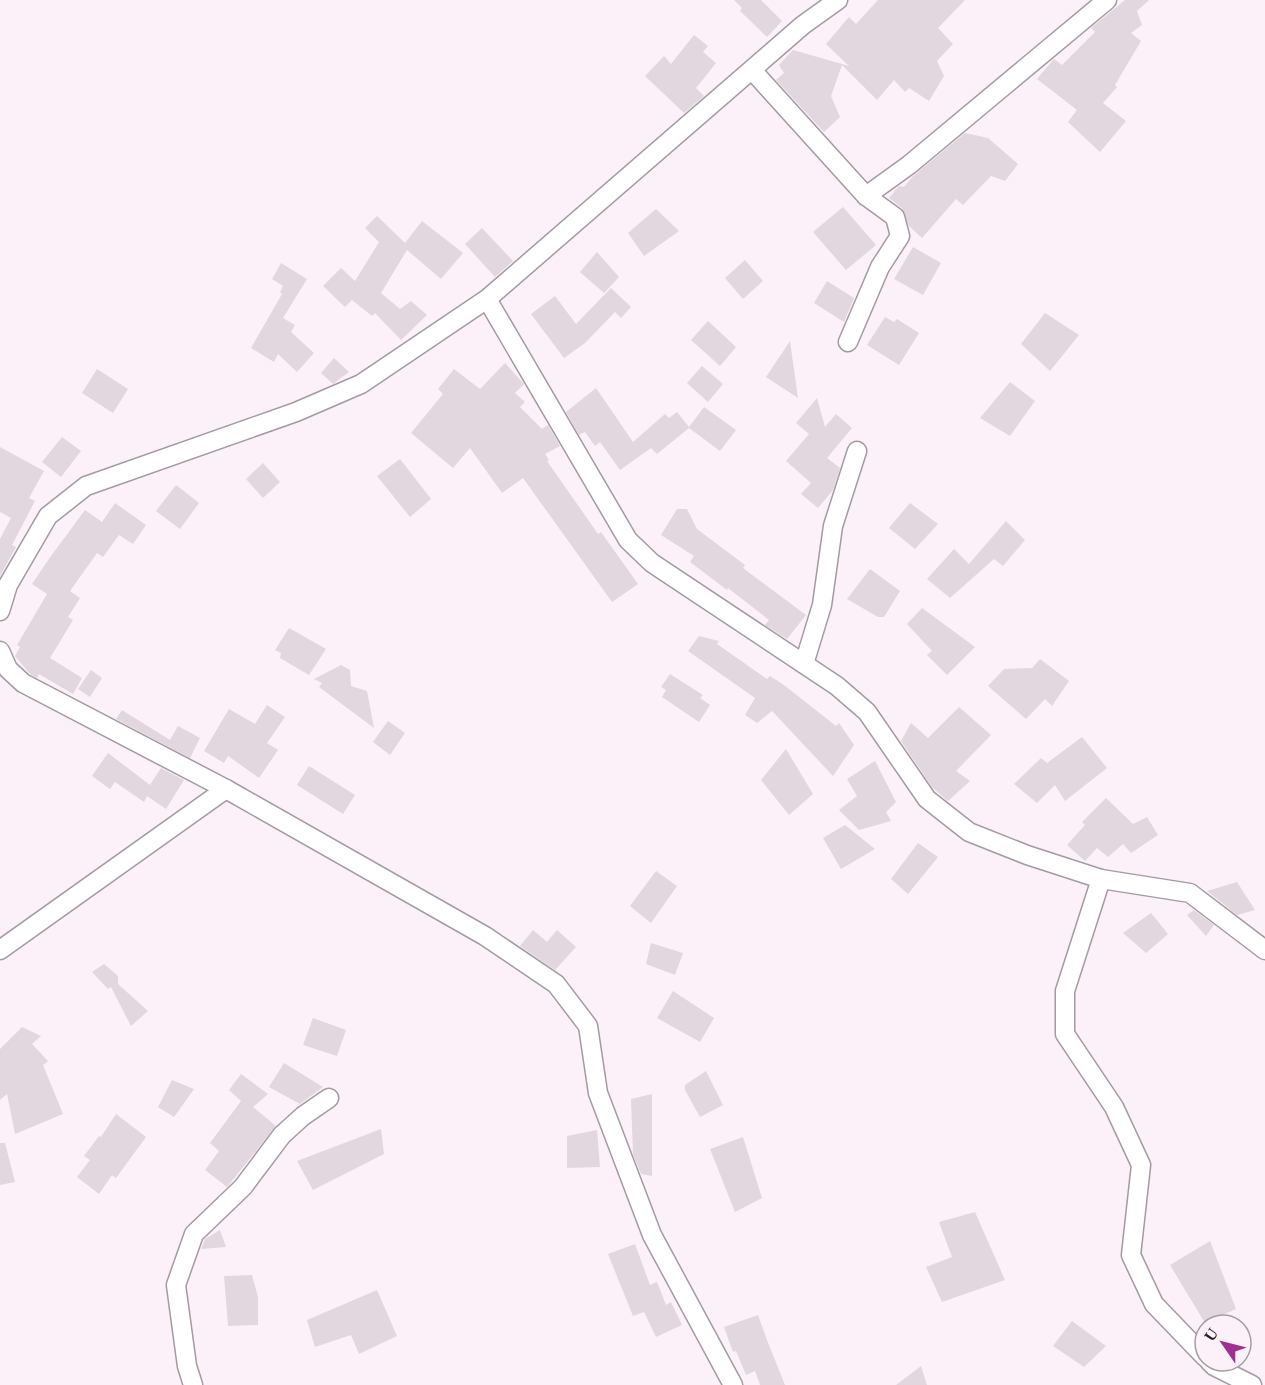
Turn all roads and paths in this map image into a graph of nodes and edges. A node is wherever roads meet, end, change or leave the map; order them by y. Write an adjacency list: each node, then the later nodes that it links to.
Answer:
1 (838, 0): 3 (street)
2 (1107, 0): 4 (street)
3 (752, 70): 4 (street); 5 (street)
4 (866, 196): 6 (street)
5 (487, 299): 8 (street); 10 (street)
6 (848, 342)
7 (857, 451): 10 (street)
8 (0, 611)
9 (0, 651): 11 (street)
10 (804, 664): 12 (street)
11 (226, 789): 13 (street); 19 (street)
12 (1101, 879): 14 (street); 16 (street)
13 (0, 950)
14 (1265, 950)
15 (329, 1098): 18 (street)
16 (1193, 1345)
17 (1228, 1373): 20 (street)
18 (194, 1385)
19 (733, 1385)
20 (1252, 1385)

